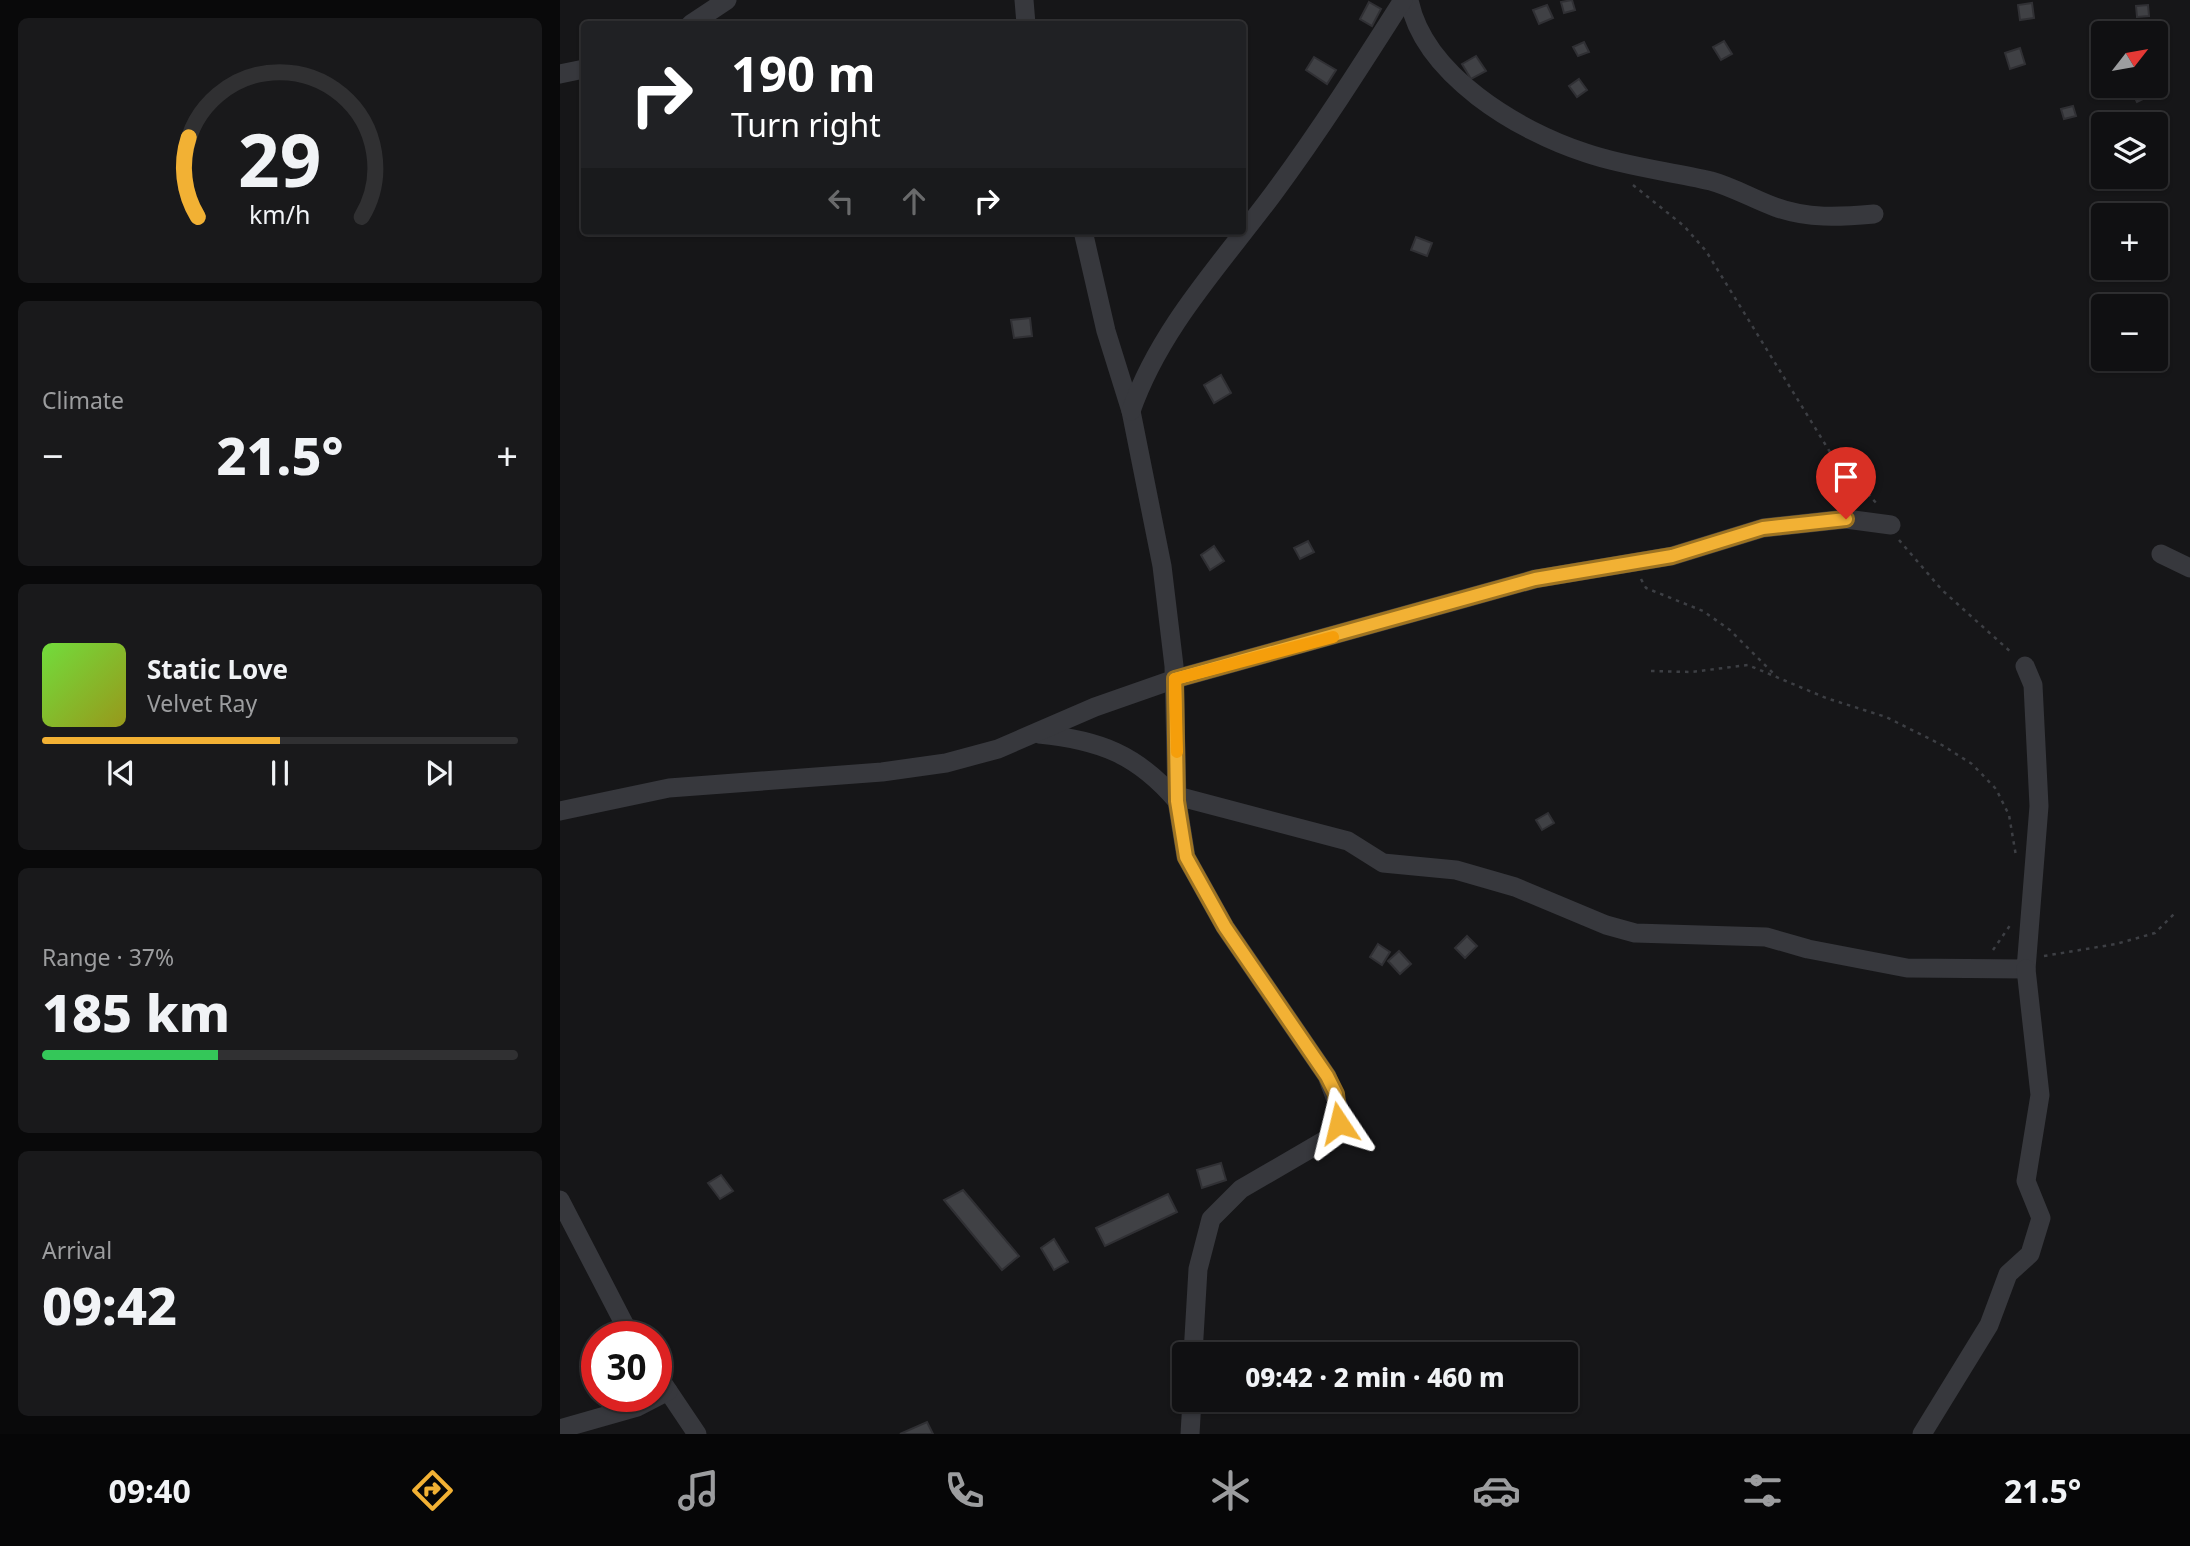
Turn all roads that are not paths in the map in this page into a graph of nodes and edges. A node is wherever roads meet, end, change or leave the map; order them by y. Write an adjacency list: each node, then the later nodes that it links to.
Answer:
1 (727, 0): 5 (street)
2 (1024, 0): 6 (street)
3 (1403, 0): 10 (street)
4 (1409, 0): 9 (street)
5 (696, 21)
6 (1026, 21)
7 (581, 70): 8 (street)
8 (560, 74)
9 (1874, 214)
10 (1246, 228)
11 (1084, 235): 13 (street)
12 (1240, 235): 13 (street)
13 (1131, 411): 18 (street)
14 (1891, 525): 18 (street)
15 (2161, 554): 16 (street)
16 (2190, 568)
17 (2025, 666): 22 (street)
18 (1175, 679): 19 (street); 20 (street)
19 (1038, 734): 20 (street); 21 (street)
20 (1177, 798): 22 (street); 25 (street)
21 (560, 811)
22 (2027, 964): 32 (street)
23 (560, 1200): 24 (street)
24 (623, 1321)
25 (1194, 1342)
26 (672, 1397): 30 (street)
27 (620, 1412): 29 (street)
28 (1191, 1412): 31 (street)
29 (560, 1429)
30 (696, 1434)
31 (1190, 1434)
32 (1922, 1434)

